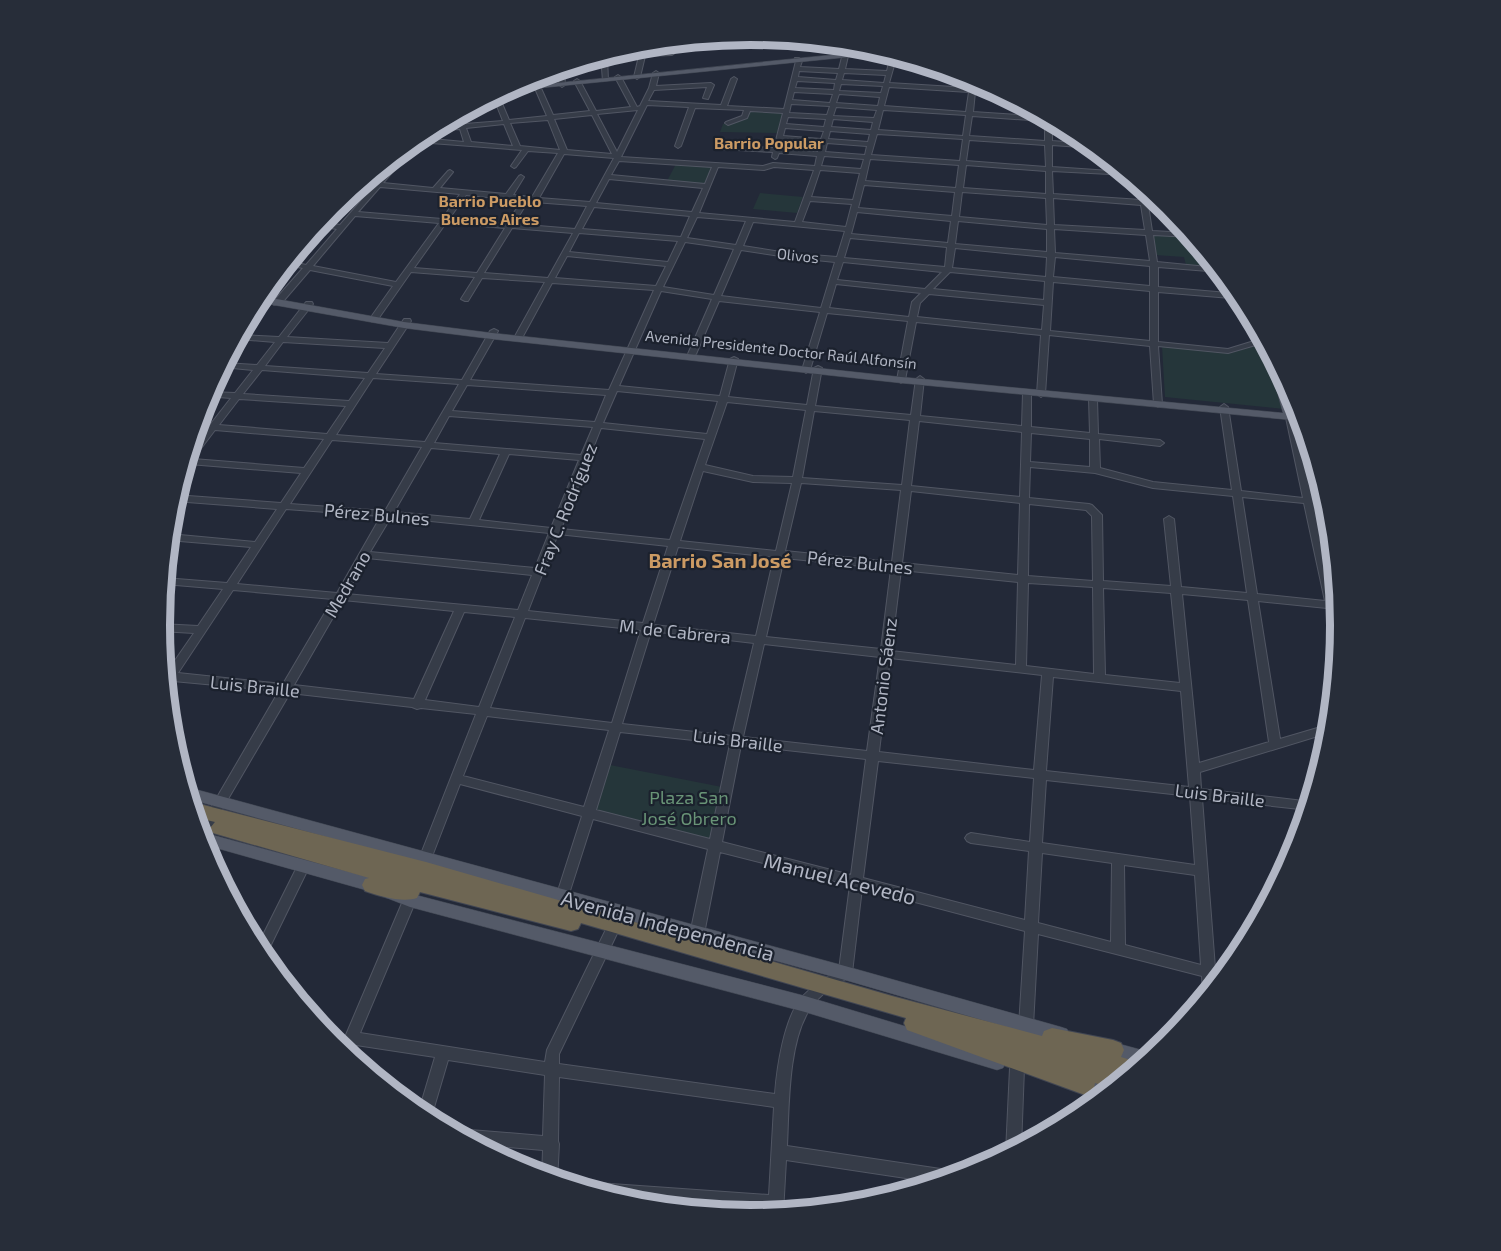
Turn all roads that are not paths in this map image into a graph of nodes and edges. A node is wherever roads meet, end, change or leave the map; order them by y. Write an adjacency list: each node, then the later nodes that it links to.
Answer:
1 (656, 53): 2 (street)
2 (672, 53)
3 (641, 55): 13 (street)
4 (855, 55): 6 (main road)
5 (856, 55): 6 (main road)
6 (844, 56): 7 (main road); 10 (street)
7 (798, 63): 10 (street); 12 (main road); 16 (street)
8 (891, 63): 11 (street)
9 (605, 64): 17 (street)
10 (840, 71): 11 (street); 20 (street)
11 (888, 73): 22 (street)
12 (656, 74): 13 (main road); 25 (street)
13 (636, 76): 15 (main road)
14 (562, 77): 21 (street)
15 (619, 78): 17 (main road); 35 (street)
16 (795, 79): 20 (street); 26 (street)
17 (605, 80): 19 (main road)
18 (734, 80): 37 (street)
19 (578, 82): 21 (main road); 40 (street)
20 (837, 82): 22 (street); 29 (street)
21 (562, 84): 24 (main road)
22 (886, 84): 27 (street); 30 (street)
23 (532, 87): 24 (main road)
24 (537, 87): 43 (street)
25 (652, 88): 31 (street); 35 (street)
26 (793, 90): 29 (street); 32 (street)
27 (972, 90): 28 (street); 42 (street)
28 (976, 90)
29 (835, 92): 30 (street); 34 (street)
30 (883, 94): 38 (street)
31 (706, 98)
32 (789, 102): 34 (street); 41 (street)
33 (499, 103): 48 (street)
34 (832, 104): 38 (street); 44 (street)
35 (640, 106): 36 (street); 40 (street); 71 (street)
36 (693, 106): 37 (street); 64 (street)
37 (723, 107): 39 (street)
38 (880, 107): 42 (street); 46 (street)
39 (748, 109): 41 (street); 49 (street)
40 (593, 112): 43 (street); 71 (street)
41 (786, 113): 44 (street); 51 (street)
42 (969, 113): 45 (street); 57 (street)
43 (550, 117): 48 (street); 69 (street)
44 (829, 117): 46 (street); 53 (street)
45 (1029, 117)
46 (877, 120): 55 (street)
47 (462, 122): 50 (street)
48 (506, 122): 50 (street); 66 (street)
49 (728, 123)
50 (463, 126): 52 (street); 60 (street)
51 (783, 126): 53 (street); 56 (street)
52 (453, 127)
53 (826, 128): 55 (street); 59 (street)
54 (1049, 128): 62 (street)
55 (874, 132): 57 (street); 61 (street)
56 (780, 138): 59 (street); 68 (street)
57 (966, 138): 62 (street); 73 (street)
58 (433, 140): 60 (street)
59 (823, 141): 61 (street); 70 (street)
60 (468, 144): 66 (street)
61 (870, 144): 72 (street)
62 (1049, 144): 63 (street); 79 (street)
63 (1076, 145)
64 (678, 146)
65 (720, 147): 68 (street)
66 (517, 148): 67 (street)
67 (526, 149): 69 (street); 76 (street)
68 (776, 150): 70 (street); 75 (street)
69 (563, 151): 71 (street); 94 (street)
70 (820, 153): 72 (street); 77 (street)
71 (616, 157): 74 (street); 84 (street)
72 (867, 157): 73 (street); 80 (street)
73 (963, 164): 79 (street); 90 (street)
74 (716, 165): 75 (street); 88 (street, Fray C. Rodríguez)
75 (773, 165): 77 (street)
76 (514, 166)
77 (818, 167): 80 (street); 95 (street)
78 (393, 168): 87 (street)
79 (1049, 169): 82 (street); 93 (street)
80 (863, 171): 85 (street)
81 (450, 172): 89 (street)
82 (1114, 173)
83 (521, 177): 92 (street)
84 (607, 177): 88 (street); 99 (street)
85 (861, 183): 90 (street); 100 (street)
86 (374, 184): 87 (street)
87 (379, 185): 89 (street); 102 (street)
88 (708, 186): 101 (street, Fray C. Rodríguez)
89 (435, 190): 91 (street)
90 (959, 190): 93 (street); 104 (street)
91 (464, 193): 92 (street); 105 (street)
92 (508, 197): 94 (street)
93 (1050, 197): 97 (street); 110 (street)
94 (530, 199): 99 (street); 106 (street)
95 (807, 199): 100 (street); 107 (street)
96 (1144, 199): 97 (street)
97 (1144, 203): 98 (street); 112 (street)
98 (1148, 203)
99 (592, 204): 101 (street); 111 (street)
100 (855, 206): 104 (street); 113 (street)
101 (695, 213): 103 (street); 115 (street, Fray C. Rodríguez)
102 (354, 214): 105 (street, Olivos); 109 (street)
103 (751, 219): 107 (street); 117 (street)
104 (955, 219): 110 (street); 116 (street)
105 (444, 220): 106 (street, Olivos); 126 (street)
106 (510, 225): 111 (street, Olivos); 128 (street)
107 (797, 225): 113 (street)
108 (330, 226): 109 (street)
109 (341, 227): 124 (street)
110 (1050, 227): 112 (street); 119 (street)
111 (578, 231): 115 (street, Olivos); 118 (street)
112 (1149, 232): 114 (street); 123 (street)
113 (848, 233): 116 (street); 120 (street)
114 (1179, 234)
115 (682, 239): 117 (street, Olivos); 121 (street, Fray C. Rodríguez)
116 (951, 246): 119 (street); 127 (street)
117 (738, 249): 120 (street, Olivos); 139 (street)
118 (564, 254): 121 (street); 130 (street)
119 (1051, 256): 123 (street); 129 (street)
120 (839, 260): 127 (street, Olivos); 131 (street)
121 (670, 264): 133 (street, Fray C. Rodríguez)
122 (295, 265): 124 (street)
123 (1154, 265): 125 (street); 134 (street)
124 (305, 268): 132 (street); 141 (street)
125 (1209, 269)
126 (409, 270): 128 (street); 132 (street)
127 (948, 270): 129 (street, Olivos); 135 (street)
128 (479, 275): 130 (street); 138 (street)
129 (1049, 280): 134 (street, Olivos); 142 (street)
130 (549, 281): 133 (street); 150 (street)
131 (834, 282): 135 (street); 144 (street)
132 (398, 285): 145 (street)
133 (657, 288): 139 (street); 156 (street, Fray C. Rodríguez)
134 (1154, 290): 136 (street, Olivos); 154 (street)
135 (927, 291): 142 (street); 146 (street)
136 (1228, 296)
137 (271, 299): 141 (main road, Avenida Presidente Doctor Raúl Alfonsín)
138 (465, 299)
139 (718, 299): 144 (street); 157 (street)
140 (270, 300): 141 (main road, Avenida Presidente Doctor Raúl Alfonsín)
141 (279, 301): 143 (main road, Avenida Presidente Doctor Raúl Alfonsín)
142 (1046, 303): 148 (street)
143 (307, 306): 145 (main road, Avenida Presidente Doctor Raúl Alfonsín); 152 (street)
144 (825, 310): 146 (street); 161 (street)
145 (374, 318): 147 (main road, Avenida Presidente Doctor Raúl Alfonsín)
146 (913, 320): 148 (street); 163 (street)
147 (406, 323): 149 (main road, Avenida Presidente Doctor Raúl Alfonsín); 155 (street)
148 (1045, 333): 154 (street); 167 (street)
149 (493, 334): 150 (main road, Avenida Presidente Doctor Raúl Alfonsín); 165 (street, Medrano)
150 (519, 336): 156 (main road, Avenida Presidente Doctor Raúl Alfonsín)
151 (247, 337): 152 (street)
152 (281, 339): 155 (street); 160 (street)
153 (1257, 342): 154 (street)
154 (1154, 344): 173 (street)
155 (390, 346): 162 (street)
156 (630, 349): 157 (main road, Avenida Presidente Doctor Raúl Alfonsín); 158 (main road, Avenida Presidente Doctor Raúl Alfonsín); 166 (street, Fray C. Rodríguez)
157 (692, 354): 158 (main road, Avenida Presidente Doctor Raúl Alfonsín)
158 (733, 361): 161 (main road, Avenida Presidente Doctor Raúl Alfonsín); 171 (street)
159 (232, 366): 160 (street)
160 (258, 368): 162 (street); 170 (street)
161 (812, 369): 163 (main road, Avenida Presidente Doctor Raúl Alfonsín); 175 (street)
162 (370, 375): 165 (street); 174 (street)
163 (901, 379): 164 (main road, Avenida Presidente Doctor Raúl Alfonsín)
164 (920, 381): 167 (main road, Avenida Presidente Doctor Raúl Alfonsín); 168 (main road, Avenida Presidente Doctor Raúl Alfonsín); 179 (street, Antonio Sáenz)
165 (465, 382): 166 (street); 177 (street, Medrano)
166 (613, 390): 171 (street); 180 (street, Fray C. Rodríguez)
167 (1041, 392): 168 (main road, Avenida Presidente Doctor Raúl Alfonsín); 172 (main road, Avenida Presidente Doctor Raúl Alfonsín); 173 (main road, Avenida Presidente Doctor Raúl Alfonsín)
168 (1028, 393): 183 (street)
169 (218, 395): 170 (street)
170 (235, 396): 174 (street); 182 (street)
171 (724, 397): 175 (street); 186 (street)
172 (1093, 399): 173 (main road, Avenida Presidente Doctor Raúl Alfonsín); 184 (street)
173 (1158, 403): 176 (main road, Avenida Presidente Doctor Raúl Alfonsín)
174 (350, 404): 185 (street)
175 (810, 406): 179 (street); 198 (street)
176 (1225, 409): 178 (main road, Avenida Presidente Doctor Raúl Alfonsín); 200 (street)
177 (448, 412): 180 (street); 190 (street, Medrano)
178 (1292, 415)
179 (916, 419): 183 (street); 199 (street, Antonio Sáenz)
180 (599, 425): 186 (street); 192 (street, Fray C. Rodríguez)
181 (205, 427): 182 (street)
182 (212, 428): 185 (street); 189 (street)
183 (1027, 430): 184 (street); 194 (street)
184 (1093, 435): 188 (street); 197 (street)
185 (328, 436): 190 (street); 196 (street)
186 (709, 437): 195 (street)
187 (1300, 441): 203 (street)
188 (1160, 443)
189 (200, 444)
190 (428, 445): 191 (street); 206 (street, Medrano)
191 (506, 451): 192 (street); 208 (street)
192 (586, 458): 209 (street, Fray C. Rodríguez)
193 (194, 462): 196 (street)
194 (1026, 464): 197 (street); 202 (street)
195 (700, 467): 198 (street); 211 (street)
196 (307, 471): 205 (street)
197 (1095, 471): 200 (street)
198 (796, 480): 199 (street); 213 (street)
199 (906, 488): 202 (street); 215 (street, Antonio Sáenz)
200 (1238, 494): 203 (street); 224 (street)
201 (184, 499): 205 (street, Pérez Bulnes)
202 (1024, 501): 217 (street); 220 (street)
203 (1309, 501): 204 (street); 222 (street)
204 (1317, 501)
205 (283, 507): 206 (street, Pérez Bulnes); 212 (street)
206 (388, 514): 208 (street, Pérez Bulnes); 214 (street, Medrano)
207 (1169, 519): 221 (street)
208 (473, 523): 209 (street, Pérez Bulnes)
209 (555, 531): 211 (street, Pérez Bulnes); 216 (street, Fray C. Rodríguez)
210 (177, 538): 212 (street)
211 (674, 543): 213 (street, Pérez Bulnes); 229 (street)
212 (258, 545): 219 (street)
213 (780, 554): 215 (street, Pérez Bulnes); 231 (street)
214 (364, 555): 216 (street); 223 (street, Medrano)
215 (897, 566): 217 (street, Pérez Bulnes); 232 (street, Antonio Sáenz)
216 (539, 572): 227 (street, Fray C. Rodríguez)
217 (1024, 579): 220 (street, Pérez Bulnes); 233 (street)
218 (172, 582): 219 (street, M. de Cabrera)
219 (232, 586): 223 (street, M. de Cabrera); 230 (street)
220 (1099, 586): 221 (street, Pérez Bulnes); 236 (street)
221 (1177, 590): 224 (street, Pérez Bulnes); 238 (street)
222 (1330, 590)
223 (341, 596): 226 (street, M. de Cabrera); 239 (street, Medrano)
224 (1252, 597): 225 (street, Pérez Bulnes); 245 (street)
225 (1330, 602)
226 (460, 609): 227 (street, M. de Cabrera); 240 (street)
227 (523, 615): 229 (street, M. de Cabrera); 241 (street, Fray C. Rodríguez)
228 (170, 628): 230 (street)
229 (648, 628): 231 (street, M. de Cabrera); 242 (street)
230 (202, 630): 234 (street)
231 (761, 641): 232 (street, M. de Cabrera); 244 (street)
232 (885, 654): 233 (street, M. de Cabrera); 246 (street, Antonio Sáenz)
233 (1021, 669): 235 (street, M. de Cabrera)
234 (172, 672)
235 (1048, 672): 236 (street, M. de Cabrera); 248 (street)
236 (1100, 678): 238 (street, M. de Cabrera)
237 (173, 679): 239 (street, Luis Braille)
238 (1186, 688): 247 (street)
239 (286, 689): 240 (street, Luis Braille); 253 (street, Medrano)
240 (417, 705): 241 (street, Luis Braille)
241 (483, 711): 242 (street, Luis Braille); 249 (street, Fray C. Rodríguez)
242 (616, 727): 244 (street, Luis Braille); 252 (street)
243 (1321, 731): 245 (street)
244 (738, 739): 246 (street, Luis Braille); 256 (street)
245 (1275, 746): 247 (street)
246 (872, 756): 248 (street, Luis Braille); 262 (street, Antonio Sáenz)
247 (1194, 769): 250 (street)
248 (1040, 773): 250 (street, Luis Braille); 257 (street)
249 (456, 779): 252 (street, Manuel Acevedo); 258 (street, Fray C. Rodríguez)
250 (1196, 792): 251 (street, Luis Braille); 261 (street)
251 (1302, 805)
252 (590, 813): 256 (street, Manuel Acevedo); 265 (street)
253 (206, 825): 255 (main road, Avenida Independencia); 260 (main road, Avenida Independencia); 264 (highway, Avenida Independencia)
254 (970, 838): 257 (street)
255 (377, 844): 258 (main road, Avenida Independencia); 264 (highway)
256 (714, 846): 262 (street, Manuel Acevedo); 269 (street)
257 (1035, 847): 259 (street); 268 (street)
258 (426, 859): 265 (main road, Avenida Independencia)
259 (1118, 859): 261 (street); 271 (street)
260 (303, 867): 263 (main road, Avenida Independencia); 270 (street)
261 (1201, 871): 274 (street)
262 (857, 883): 268 (street, Manuel Acevedo); 273 (street, Antonio Sáenz)
263 (372, 885): 264 (highway); 266 (main road, Avenida Independencia)
264 (480, 893): 267 (highway, Avenida Independencia)
265 (562, 897): 267 (main road, Avenida Independencia)
266 (410, 900): 272 (main road, Avenida Independencia); 281 (street)
267 (615, 924): 269 (main road, Avenida Independencia); 272 (street); 277 (highway, Avenida Independencia)
268 (1031, 927): 271 (street, Manuel Acevedo); 280 (street)
269 (697, 934): 273 (main road, Avenida Independencia)
270 (265, 944)
271 (1118, 950): 274 (street, Manuel Acevedo)
272 (600, 952): 277 (main road, Avenida Independencia); 288 (street)
273 (845, 973): 277 (street); 280 (main road, Avenida Independencia)
274 (1209, 974): 275 (street, Manuel Acevedo); 276 (street)
275 (1214, 975)
276 (1209, 981)
277 (815, 994): 278 (highway, Avenida Independencia); 279 (highway, Avenida Independencia); 286 (main road, Avenida Independencia); 292 (street)
278 (892, 1005): 283 (highway); 287 (highway, Avenida Independencia)
279 (915, 1023): 289 (highway, Avenida Independencia); 290 (highway)
280 (1026, 1026): 283 (main road, Avenida Independencia)
281 (352, 1038): 282 (street); 284 (street)
282 (349, 1044)
283 (1113, 1050): 285 (main road, Avenida Independencia)
284 (443, 1053): 288 (street); 293 (street)
285 (1138, 1057)
286 (1017, 1068): 290 (main road, Avenida Independencia); 295 (street)
287 (1125, 1068)
288 (553, 1070): 292 (street); 296 (street)
289 (1113, 1078)
290 (1085, 1085): 291 (main road, Avenida Independencia)
291 (1100, 1089)
292 (781, 1101): 297 (street)
293 (427, 1107)
294 (478, 1138): 296 (street)
295 (1013, 1143)
296 (552, 1144): 298 (street)
297 (779, 1152): 299 (street); 301 (street)
298 (551, 1170)
299 (936, 1175)
300 (632, 1194): 302 (street)
301 (775, 1205)
302 (754, 1206)

